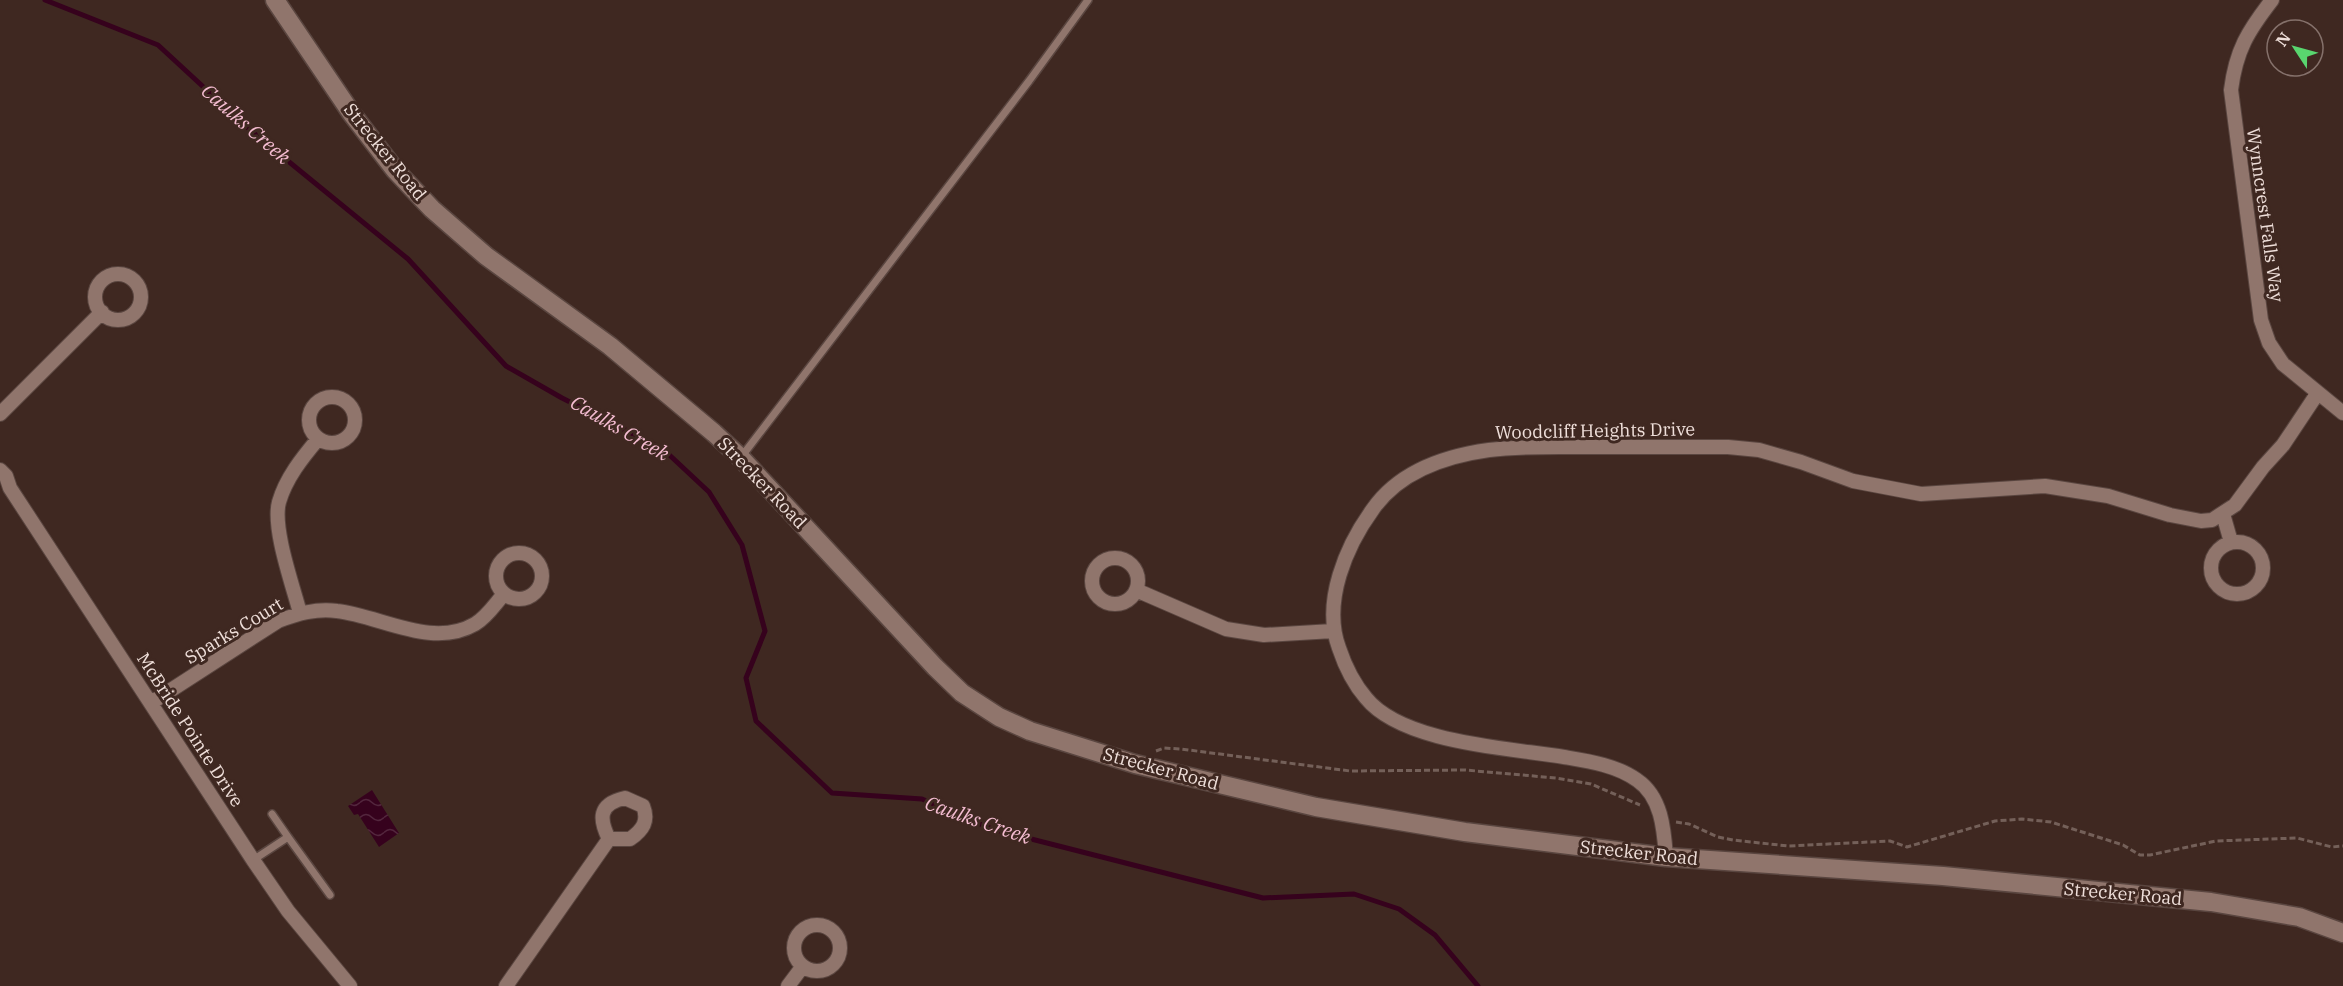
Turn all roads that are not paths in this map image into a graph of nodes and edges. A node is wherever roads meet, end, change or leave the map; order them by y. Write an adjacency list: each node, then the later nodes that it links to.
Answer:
1 (275, 0): 9 (street, Strecker Road)
2 (1088, 0): 9 (lane)
3 (2272, 0): 5 (street, Wynncrest Falls Way)
4 (102, 312): 7 (street)
5 (2317, 394): 6 (street, Wynncrest Falls Way); 12 (street)
6 (2343, 413)
7 (0, 414)
8 (318, 439): 16 (street)
9 (741, 458): 22 (street, Strecker Road)
10 (0, 470): 11 (street, McBride Pointe Drive)
11 (5, 486): 18 (street, McBride Pointe Drive)
12 (2223, 514): 13 (street); 17 (street, Woodcliff Heights Drive)
13 (2231, 542)
14 (1136, 590): 17 (street)
15 (504, 594): 16 (street, Sparks Court)
16 (300, 613): 18 (street, Sparks Court)
17 (1334, 631): 22 (street, Woodcliff Heights Drive)
18 (151, 703): 23 (street, McBride Pointe Drive)
19 (272, 814): 20 (lane)
20 (288, 837): 23 (lane); 24 (lane)
21 (609, 839): 28 (street)
22 (1666, 857): 25 (street, Strecker Road)
23 (253, 860): 27 (street, McBride Pointe Drive)
24 (330, 895)
25 (2343, 933)
26 (803, 966): 29 (street)
27 (350, 986)
28 (506, 986)
29 (788, 986)

